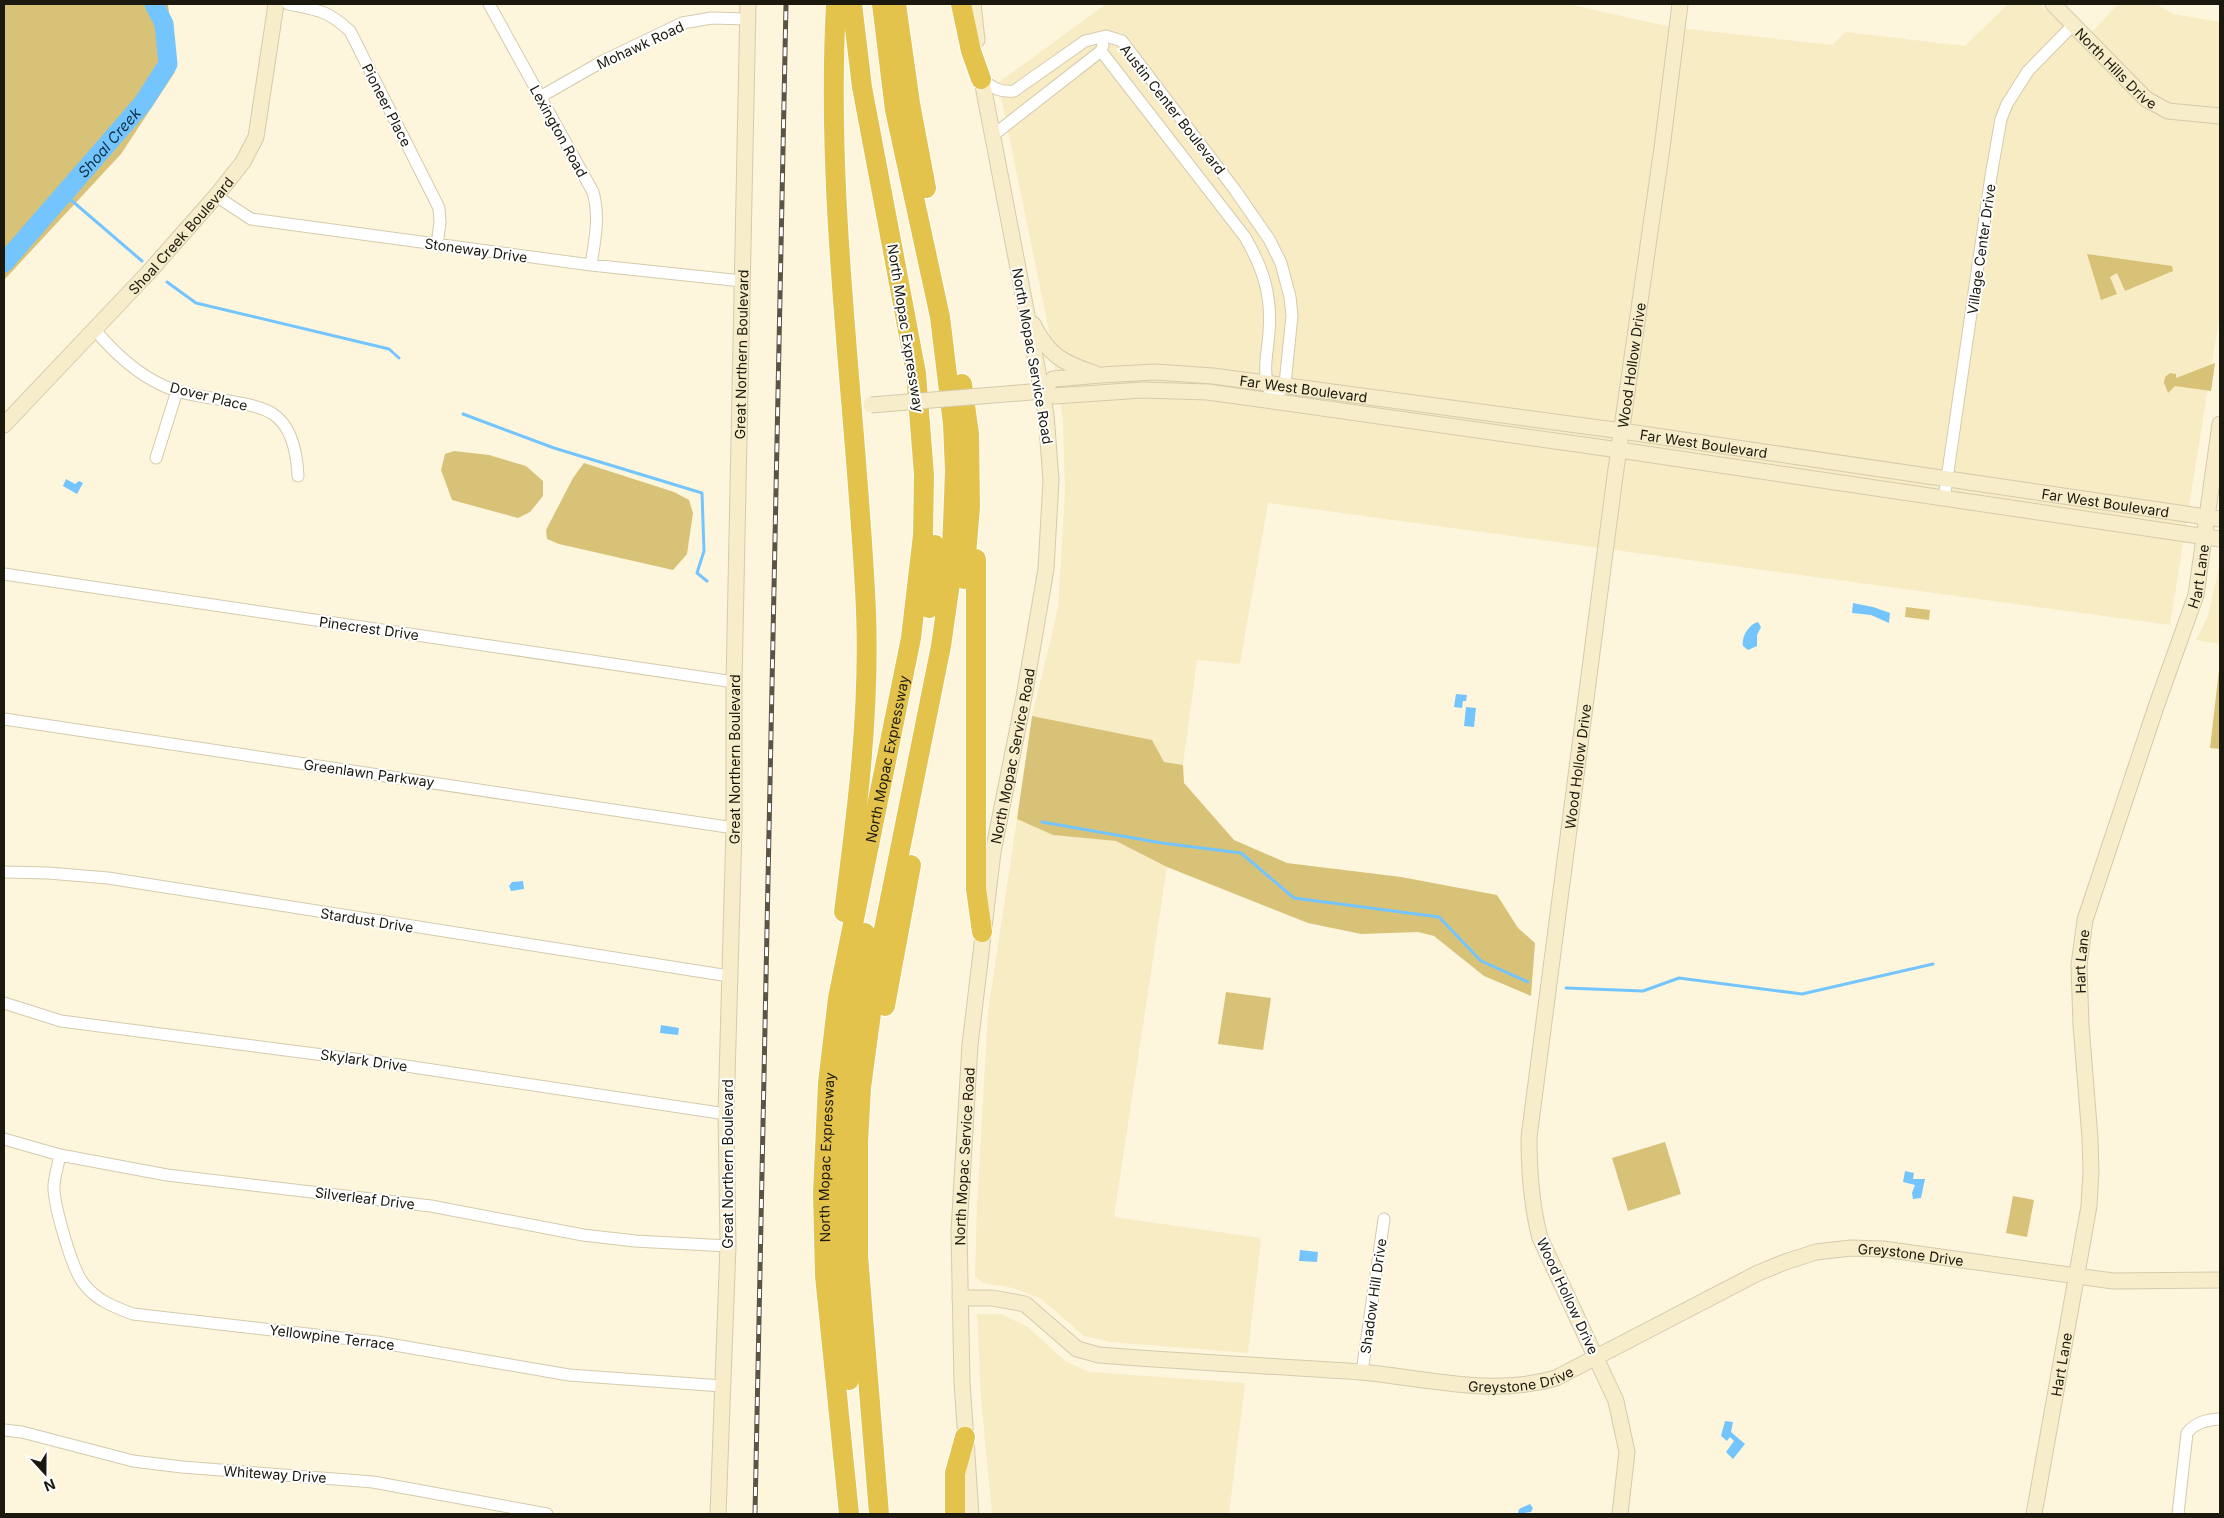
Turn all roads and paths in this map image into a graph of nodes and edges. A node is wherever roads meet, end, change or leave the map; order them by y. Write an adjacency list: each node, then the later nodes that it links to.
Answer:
1 (276, 4): 24 (street, Shoal Creek Boulevard)
2 (288, 4): 26 (street, Pioneer Place)
3 (489, 4): 19 (street, Lexington Road)
4 (836, 4): 37 (highway)
5 (852, 4): 57 (highway, North Mopac Expressway)
6 (866, 4): 78 (highway)
7 (882, 4): 22 (highway)
8 (896, 4): 17 (highway)
9 (961, 4): 18 (highway)
10 (973, 4): 18 (street, North Mopac Service Road)
11 (1680, 4): 40 (street, Wood Hollow Drive)
12 (2053, 4): 14 (street, North Hills Drive)
13 (748, 11): 19 (street, Mohawk Road); 28 (street, Great Northern Boulevard)
14 (2074, 24): 20 (street, North Hills Drive); 44 (street, Village Center Drive)
15 (1106, 36): 16 (street); 18 (street); 23 (street, Austin Center Boulevard)
16 (1101, 51): 21 (street); 25 (street, Austin Center Boulevard)
17 (902, 52): 22 (highway); 46 (highway)
18 (981, 79): 21 (street, North Mopac Service Road)
19 (540, 97): 27 (street, Lexington Road)
20 (2220, 116)
21 (992, 136): 29 (street, North Mopac Service Road)
22 (905, 150): 79 (highway)
23 (1235, 190): 25 (street); 33 (street, Austin Center Boulevard)
24 (216, 196): 26 (street, Stoneway Drive); 30 (street, Shoal Creek Boulevard)
25 (1222, 207): 32 (street, Austin Center Boulevard)
26 (437, 245): 27 (street, Stoneway Drive)
27 (590, 265): 28 (street, Stoneway Drive)
28 (742, 281): 51 (street, Great Northern Boulevard)
29 (1025, 308): 31 (street); 35 (street, North Mopac Service Road)
30 (95, 330): 34 (street, Dover Place); 39 (street, Shoal Creek Boulevard)
31 (1101, 374): 32 (street, Far West Boulevard); 35 (street, Far West Boulevard)
32 (1267, 382): 33 (street, Far West Boulevard); 36 (street, Austin Center Boulevard)
33 (1285, 384): 36 (street, Austin Center Boulevard); 40 (street, Far West Boulevard)
34 (177, 391): 42 (street); 43 (street, Dover Place)
35 (1042, 391): 36 (street, Far West Boulevard); 37 (street, Far West Boulevard, bridge); 55 (street, North Mopac Service Road)
36 (1274, 401): 41 (street, Far West Boulevard)
37 (862, 406): 57 (highway)
38 (2220, 424): 47 (street, Hart Lane)
39 (4, 425)
40 (1622, 431): 41 (street, Wood Hollow Drive); 44 (street, Far West Boulevard)
41 (1619, 450): 45 (street, Far West Boulevard); 67 (street, Wood Hollow Drive)
42 (156, 458)
43 (298, 476)
44 (1947, 479): 45 (street, Village Center Drive); 47 (street, Far West Boulevard)
45 (1944, 499): 48 (street, Far West Boulevard)
46 (970, 507): 55 (highway); 80 (highway)
47 (2214, 518): 48 (street, Hart Lane)
48 (2205, 537): 49 (street, Far West Boulevard); 64 (street, Hart Lane)
49 (2220, 539)
50 (4, 574): 51 (street, Pinecrest Drive)
51 (734, 682): 53 (street, Great Northern Boulevard)
52 (4, 719): 53 (street, Greenlawn Parkway)
53 (734, 828): 56 (street, Great Northern Boulevard)
54 (4, 872): 56 (street, Stardust Drive)
55 (982, 932): 66 (street, North Mopac Service Road)
56 (729, 976): 59 (street, Great Northern Boulevard)
57 (838, 998): 73 (highway, North Mopac Expressway)
58 (4, 1003): 59 (street, Skylark Drive)
59 (726, 1114): 63 (street, Great Northern Boulevard)
60 (4, 1139): 61 (street, Silverleaf Drive)
61 (60, 1155): 63 (street, Silverleaf Drive); 69 (street, Yellowpine Terrace)
62 (1384, 1219): 68 (street, Shadow Hill Drive)
63 (728, 1246): 69 (street, Great Northern Boulevard)
64 (2076, 1276): 65 (street, Greystone Drive); 67 (street, Greystone Drive); 84 (street, Hart Lane)
65 (2220, 1280)
66 (960, 1298): 68 (street, Greystone Drive); 72 (street, North Mopac Service Road)
67 (1596, 1357): 68 (street, Greystone Drive); 83 (street, Wood Hollow Drive)
68 (1362, 1372)
69 (722, 1386): 75 (street, Great Northern Boulevard)
70 (2220, 1419): 85 (street)
71 (4, 1430): 74 (street, Whiteway Drive)
72 (965, 1437): 81 (highway); 82 (street, North Mopac Service Road)
73 (844, 1456): 76 (highway); 77 (highway, North Mopac Expressway)
74 (547, 1514)
75 (718, 1514)
76 (835, 1514)
77 (849, 1514)
78 (862, 1514)
79 (879, 1514)
80 (893, 1514)
81 (955, 1514)
82 (971, 1514)
83 (1620, 1514)
84 (2034, 1514)
85 (2178, 1514)

